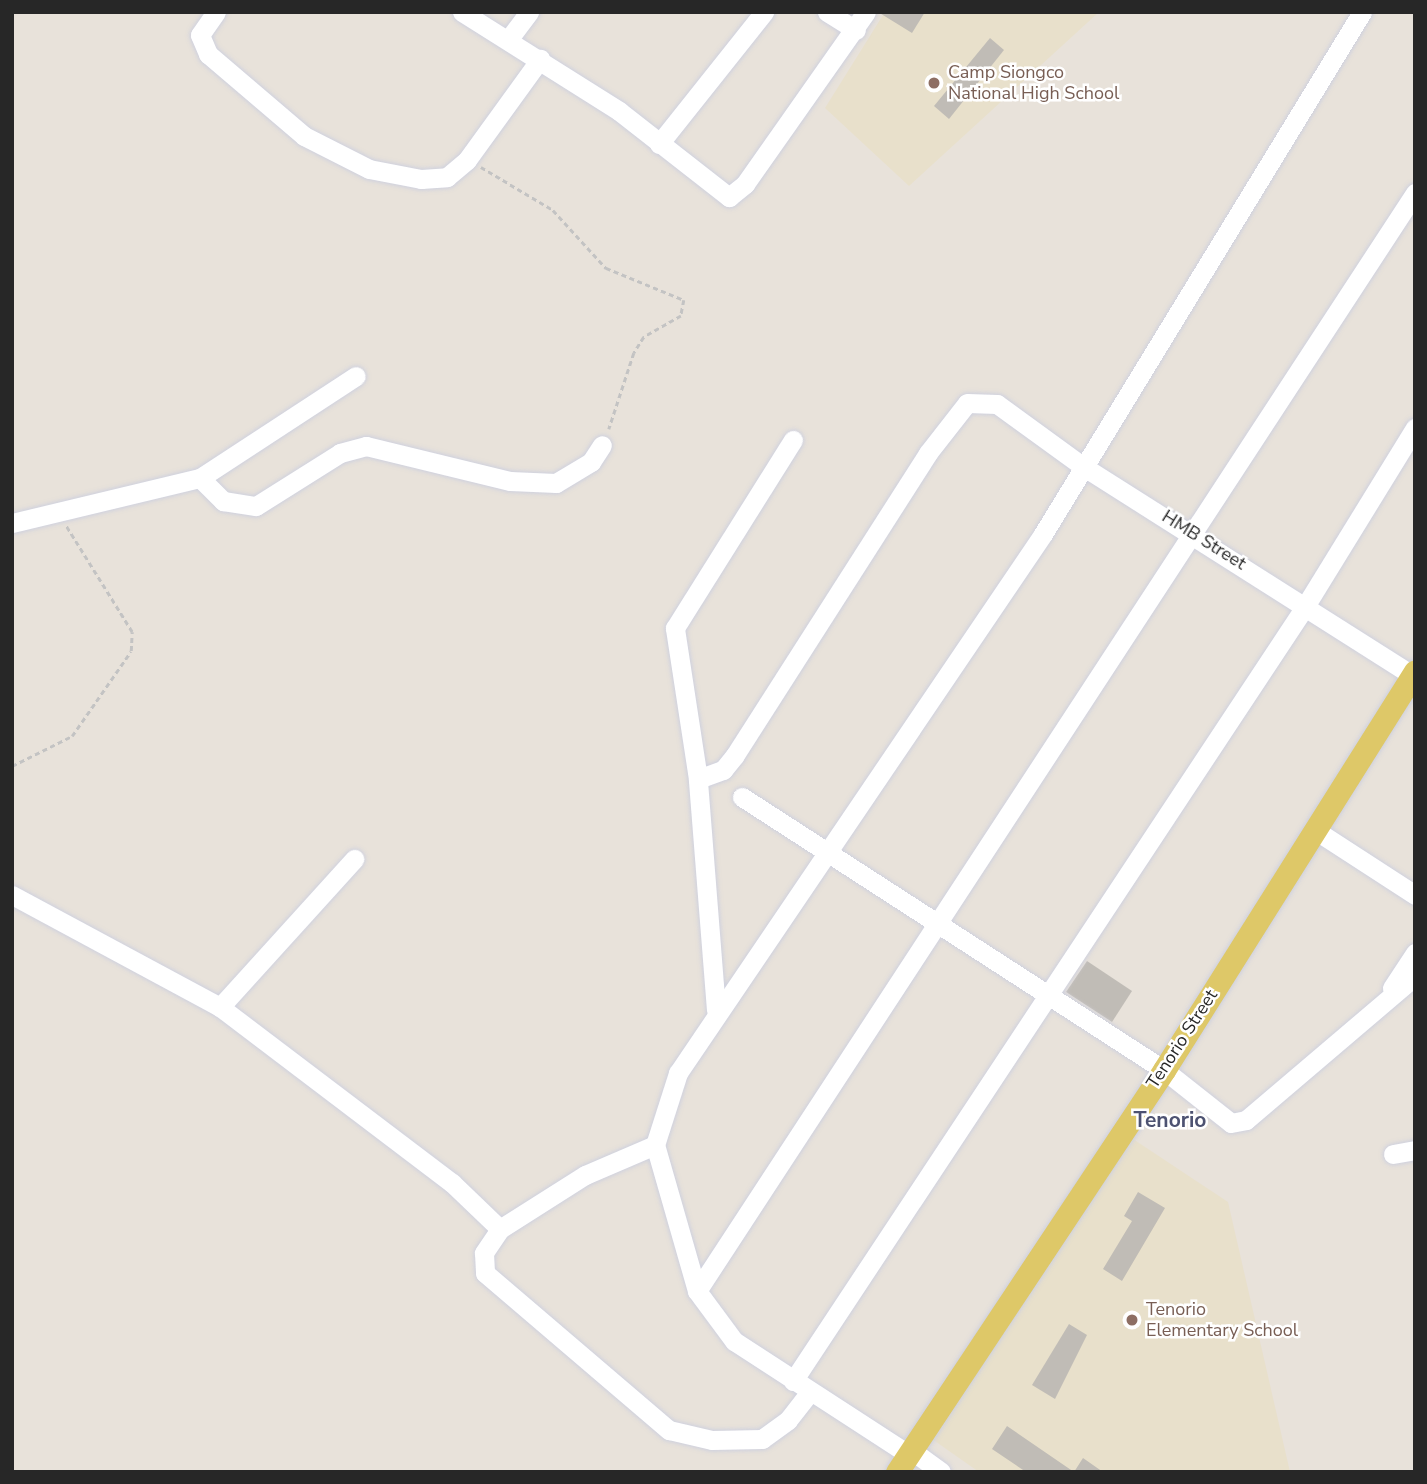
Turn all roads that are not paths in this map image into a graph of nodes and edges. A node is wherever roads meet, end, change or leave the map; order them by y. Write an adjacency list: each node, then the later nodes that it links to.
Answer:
1 (216, 12): 10 (street)
2 (462, 12): 9 (street)
3 (530, 12): 9 (street)
4 (764, 12): 11 (street)
5 (827, 12): 8 (street)
6 (866, 12): 8 (street)
7 (1362, 12): 17 (street)
8 (856, 30): 11 (street)
9 (508, 40): 10 (street)
10 (540, 59): 11 (street)
11 (659, 144)
12 (1415, 193): 20 (street)
13 (356, 376): 18 (street)
14 (1415, 428): 21 (street)
15 (793, 440): 23 (street)
16 (602, 445): 18 (street)
17 (1081, 465): 20 (street, HMB Street); 23 (street, HMB Street); 26 (street)
18 (200, 478): 19 (street)
19 (12, 523)
20 (1191, 532): 21 (street, HMB Street); 30 (street)
21 (1306, 605): 22 (street, HMB Street); 33 (street)
22 (1414, 673): 25 (main road, Tenorio Street)
23 (698, 779): 36 (street)
24 (742, 797): 26 (street)
25 (1315, 830): 29 (street); 37 (main road, Tenorio Street)
26 (830, 855): 30 (street); 36 (street)
27 (354, 859): 35 (street)
28 (12, 895): 35 (street)
29 (1415, 895)
30 (938, 923): 33 (street); 42 (street)
31 (1415, 953): 34 (street)
32 (1415, 976): 34 (street)
33 (1046, 996): 37 (street); 43 (street)
34 (1387, 997): 37 (street)
35 (220, 1007): 41 (street)
36 (716, 1010): 38 (street)
37 (1164, 1070): 45 (main road, Tenorio Street)
38 (655, 1145): 41 (street); 42 (street)
39 (1415, 1150): 40 (street)
40 (1393, 1154)
41 (500, 1229): 44 (street)
42 (697, 1291): 43 (street)
43 (793, 1381): 44 (street)
44 (810, 1392): 45 (street)
45 (905, 1459): 46 (street)
46 (941, 1472)

